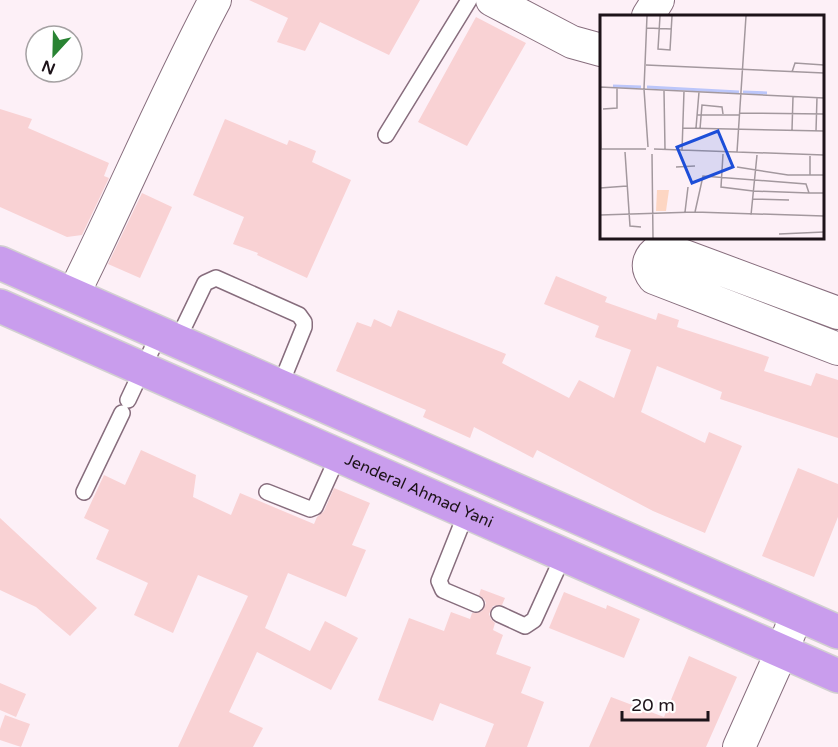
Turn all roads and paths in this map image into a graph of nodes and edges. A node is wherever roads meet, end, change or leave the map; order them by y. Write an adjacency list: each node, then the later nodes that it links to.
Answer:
1 (215, 0): 9 (street)
2 (469, 0): 7 (lane)
3 (492, 0): 6 (street)
4 (658, 0): 5 (street)
5 (649, 15)
6 (600, 50)
7 (386, 135)
8 (0, 263): 9 (highway)
9 (73, 295): 12 (highway)
10 (0, 306): 14 (highway, Jenderal Ahmad Yani)
11 (838, 313): 13 (street)
12 (168, 337): 14 (lane); 15 (highway); 15 (lane)
13 (838, 349)
14 (142, 368): 16 (highway, Jenderal Ahmad Yani); 17 (lane)
15 (280, 386): 23 (highway)
16 (339, 454): 18 (lane); 19 (highway, Jenderal Ahmad Yani)
17 (84, 492)
18 (267, 492)
19 (467, 511): 20 (highway, Jenderal Ahmad Yani); 21 (lane)
20 (564, 554): 22 (lane); 25 (highway, Jenderal Ahmad Yani)
21 (476, 604)
22 (499, 614)
23 (797, 614): 24 (highway); 25 (street)
24 (838, 632)
25 (782, 651): 26 (highway, Jenderal Ahmad Yani); 27 (street)
26 (838, 676)
27 (739, 747)

